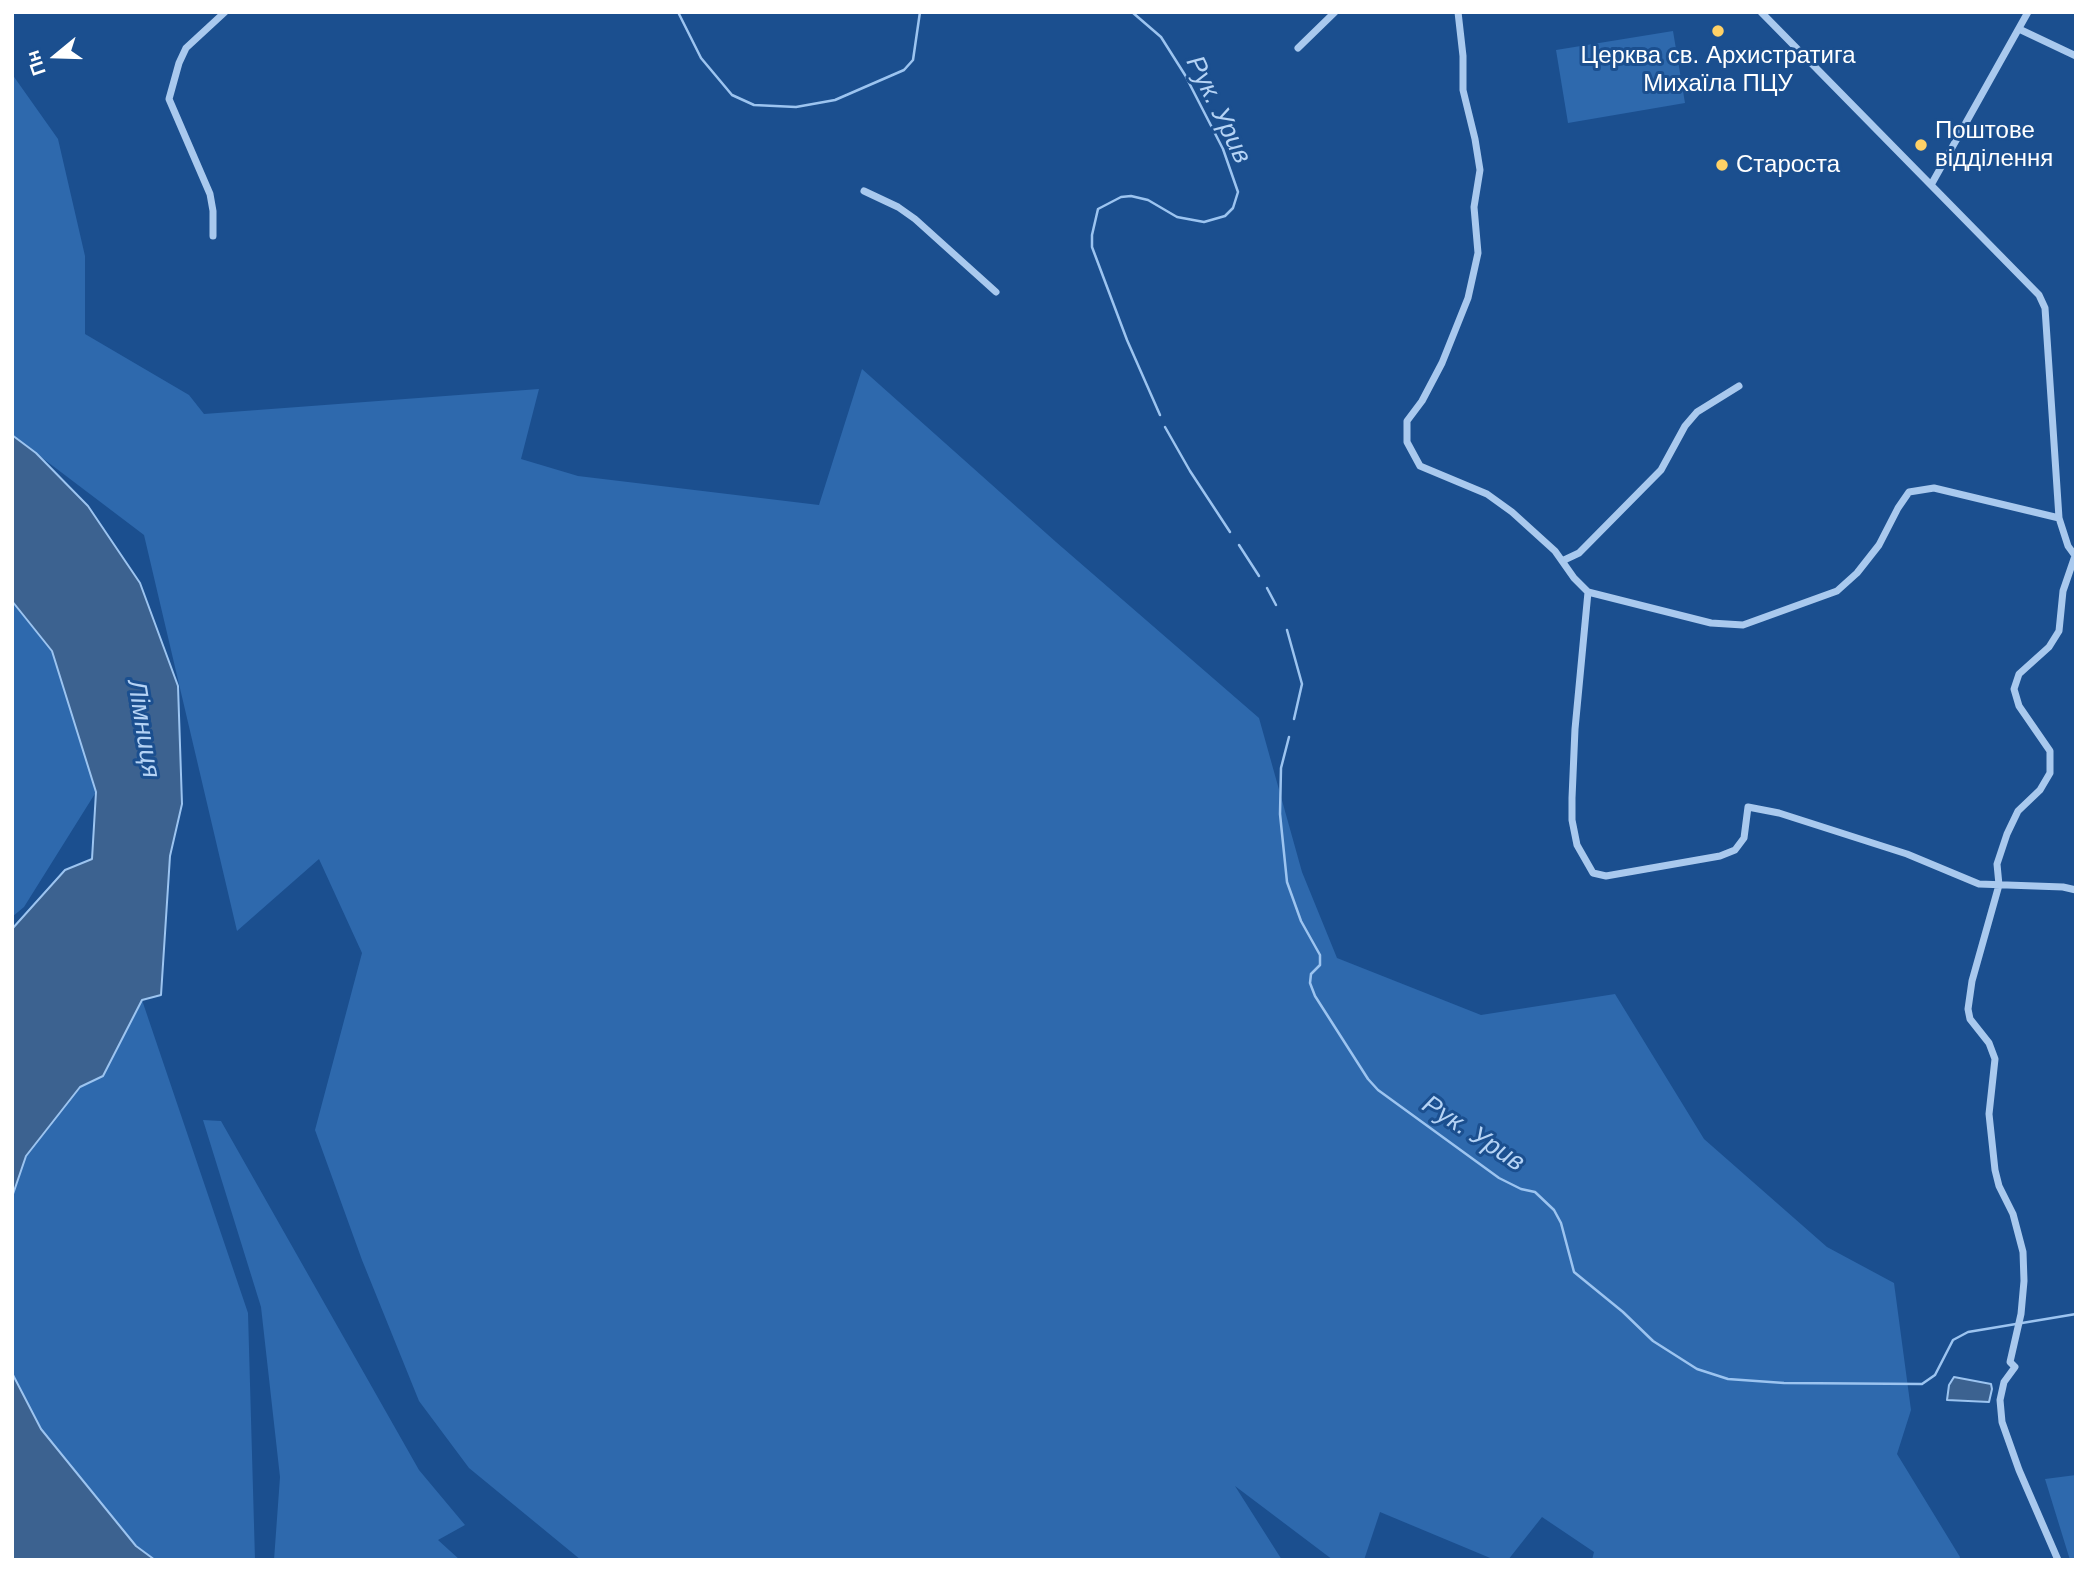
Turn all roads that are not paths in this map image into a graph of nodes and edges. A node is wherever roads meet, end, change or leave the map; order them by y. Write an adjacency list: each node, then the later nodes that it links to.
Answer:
1 (225, 12): 12 (street)
2 (1335, 12): 8 (street)
3 (1458, 12): 17 (street)
4 (1761, 12): 10 (street)
5 (2017, 12): 6 (street)
6 (2026, 16): 7 (street)
7 (2019, 29): 9 (street); 10 (street)
8 (1297, 48)
9 (2076, 56)
10 (1931, 185): 15 (street)
11 (864, 191): 13 (street)
12 (213, 236)
13 (996, 292)
14 (1739, 386): 17 (street)
15 (2059, 519): 16 (street); 18 (street)
16 (2075, 556): 19 (street)
17 (1562, 561): 18 (street)
18 (1588, 592): 19 (street)
19 (1999, 885): 20 (street); 21 (street)
20 (2076, 891)
21 (2058, 1560)

